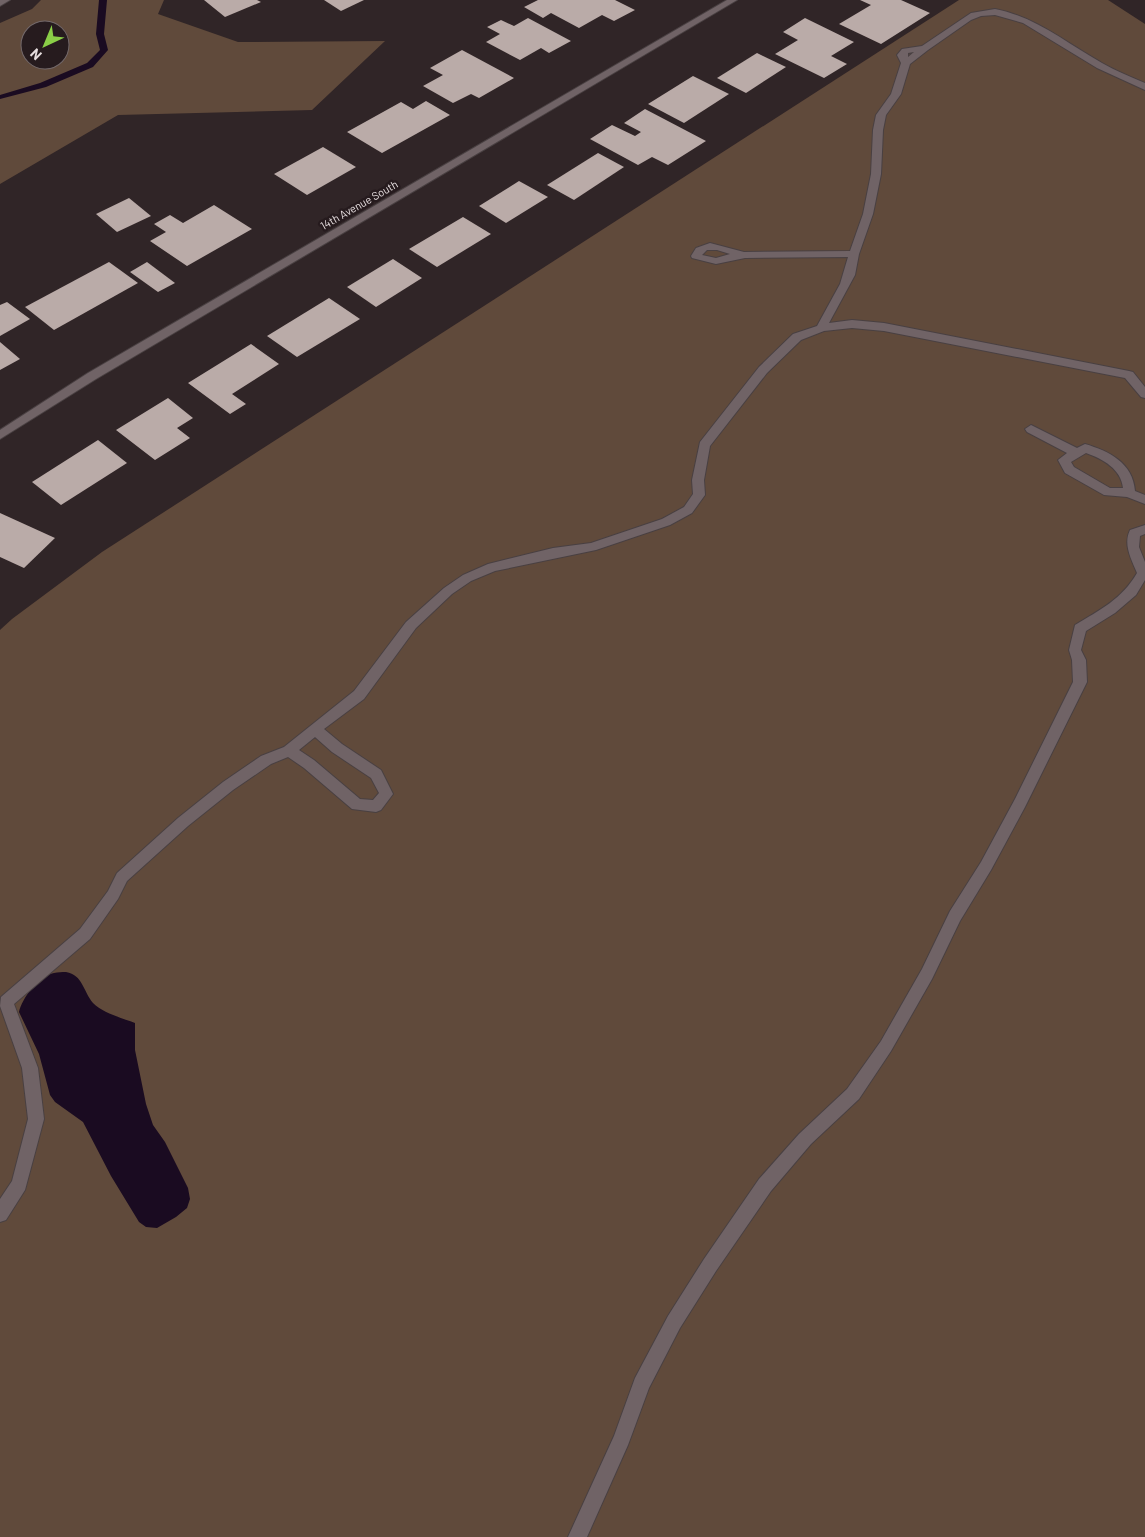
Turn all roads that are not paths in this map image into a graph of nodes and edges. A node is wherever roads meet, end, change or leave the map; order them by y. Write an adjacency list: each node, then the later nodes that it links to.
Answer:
1 (6, 0): 3 (street)
2 (733, 0): 10 (street, 14th Avenue South)
3 (0, 3)
4 (1145, 87): 5 (street)
5 (854, 254): 6 (street); 7 (street)
6 (743, 255)
7 (822, 328): 8 (street); 16 (street)
8 (1145, 394)
9 (1031, 430): 11 (street)
10 (0, 435)
11 (1076, 453): 12 (street); 12 (street)
12 (1129, 494): 13 (street)
13 (1145, 500)
14 (1145, 529): 15 (street)
15 (1144, 571): 20 (street)
16 (315, 728): 17 (street); 17 (street)
17 (289, 751): 18 (street)
18 (3, 1004): 19 (street)
19 (0, 1214)
20 (577, 1537)

